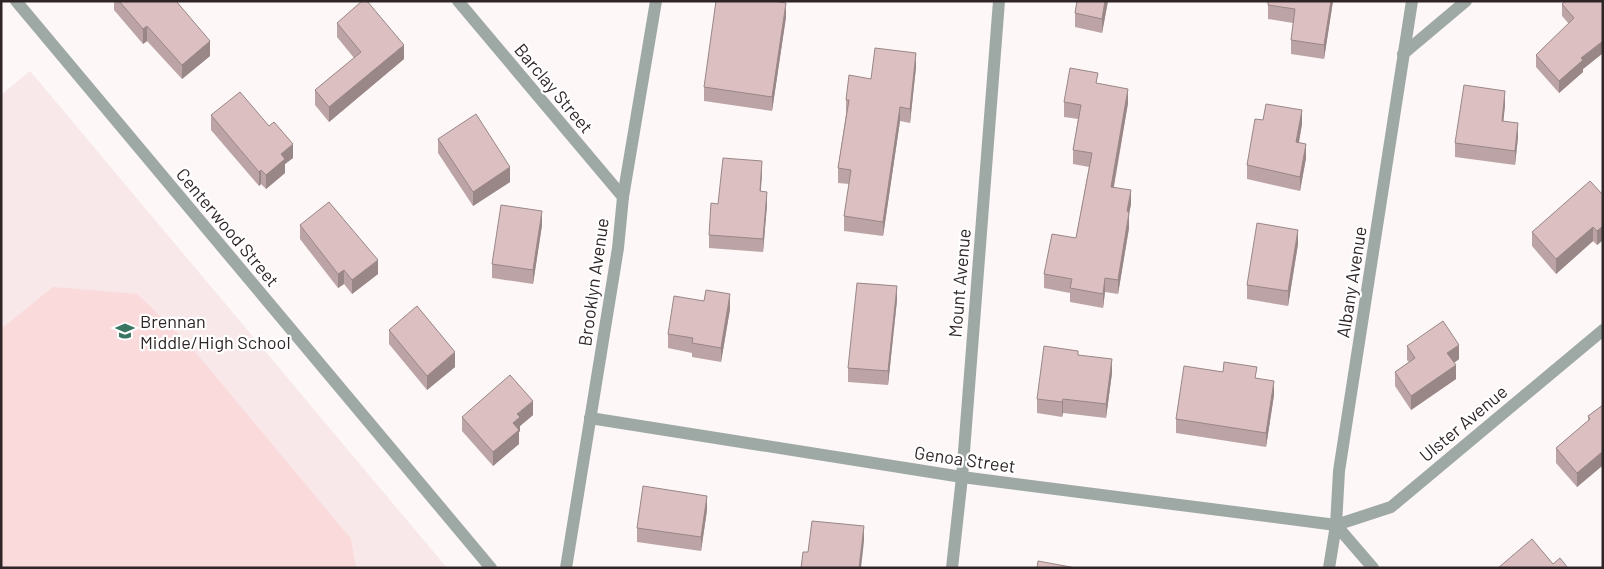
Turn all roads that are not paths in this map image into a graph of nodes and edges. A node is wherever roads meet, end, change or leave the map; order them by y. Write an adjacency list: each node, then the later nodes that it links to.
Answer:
1 (16, 1): 13 (street, Centerwood Street)
2 (458, 1): 8 (street, Barclay Street)
3 (656, 1): 8 (street, Brooklyn Avenue)
4 (999, 1): 11 (street, Mount Avenue)
5 (1412, 1): 7 (street, Albany Avenue)
6 (1466, 1): 7 (street)
7 (1404, 54): 12 (street, Albany Avenue)
8 (623, 197): 10 (street, Brooklyn Avenue)
9 (1603, 330): 12 (street, Ulster Avenue)
10 (590, 418): 11 (street, Genoa Street); 14 (street, Brooklyn Avenue)
11 (962, 477): 12 (street, Genoa Street); 15 (street, Mount Avenue)
12 (1336, 525): 16 (street, Albany Avenue); 17 (street)
13 (491, 568)
14 (566, 568)
15 (952, 568)
16 (1329, 568)
17 (1373, 568)

